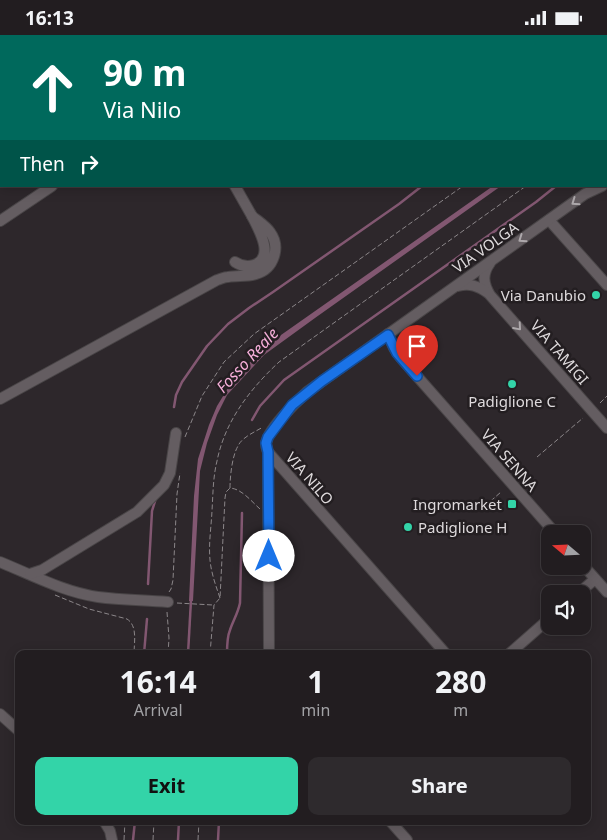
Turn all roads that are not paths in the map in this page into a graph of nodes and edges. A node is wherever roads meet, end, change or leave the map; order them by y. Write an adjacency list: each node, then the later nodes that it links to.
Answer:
1 (51, 187): 6 (street)
2 (236, 187): 4 (street)
3 (600, 187): 5 (street, VIA VOLGA, one-way to 5)
4 (252, 216): 8 (street); 13 (street)
5 (549, 220): 7 (street, VIA VOLGA, one-way to 7); 9 (street)
6 (0, 221)
7 (494, 259): 10 (street, VIA VOLGA); 11 (street)
8 (236, 261)
9 (607, 285)
10 (454, 287): 11 (street, VIA TAMIGI); 12 (street, VIA VOLGA)
11 (490, 295): 14 (street, VIA TAMIGI, one-way to 14)
12 (388, 335): 16 (street, VIA NILO); 17 (street, VIA SENNA)
13 (0, 399)
14 (607, 428)
15 (176, 433): 19 (street)
16 (268, 452): 26 (street); 27 (street, VIA NILO)
17 (548, 525)
18 (0, 562): 19 (street)
19 (30, 574): 24 (street)
20 (591, 574): 21 (street)
21 (595, 579): 22 (street); 23 (street)
22 (588, 585)
23 (607, 592)
24 (166, 602)
25 (541, 626): 28 (street)
26 (269, 650)
27 (442, 650)
28 (514, 650)
29 (0, 714): 30 (street)
30 (15, 727)
31 (106, 825): 33 (street)
32 (394, 825): 34 (street)
33 (112, 840)
34 (407, 840)

